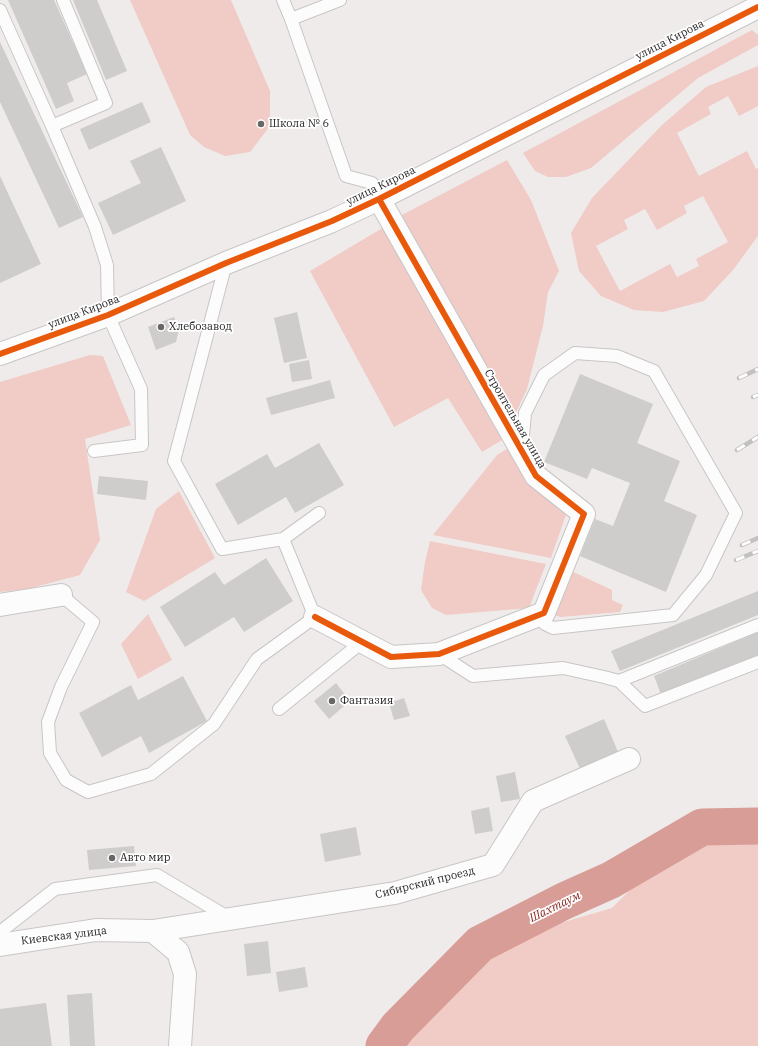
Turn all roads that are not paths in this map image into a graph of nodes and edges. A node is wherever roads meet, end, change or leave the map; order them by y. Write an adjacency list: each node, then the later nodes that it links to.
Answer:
1 (63, 0): 7 (lane)
2 (283, 0): 6 (lane)
3 (340, 0): 6 (lane)
4 (758, 7): 8 (street, улица Кирова)
5 (0, 10): 7 (lane)
6 (291, 20): 8 (lane)
7 (52, 126): 10 (lane)
8 (379, 199): 9 (street, улица Кирова); 13 (street, Строительная улица)
9 (226, 262): 10 (street, улица Кирова); 15 (lane)
10 (108, 315): 11 (street, улица Кирова); 12 (lane)
11 (0, 354)
12 (94, 451)
13 (522, 452): 18 (street, Строительная улица); 18 (lane)
14 (320, 513): 15 (lane)
15 (283, 539): 19 (lane)
16 (61, 595): 17 (street); 19 (lane)
17 (0, 605)
18 (540, 615): 22 (street)
19 (314, 617): 21 (street)
20 (758, 625): 24 (lane)
21 (362, 642): 22 (street); 25 (lane)
22 (439, 654): 24 (lane)
23 (758, 662): 24 (lane)
24 (619, 682)
25 (279, 709)
26 (629, 759): 27 (street, Сибирский проезд)
27 (230, 918): 28 (street, Сибирский проезд); 29 (lane)
28 (153, 931): 30 (street, Киевская улица); 31 (street)
29 (0, 932)
30 (0, 945)
31 (180, 1046)

